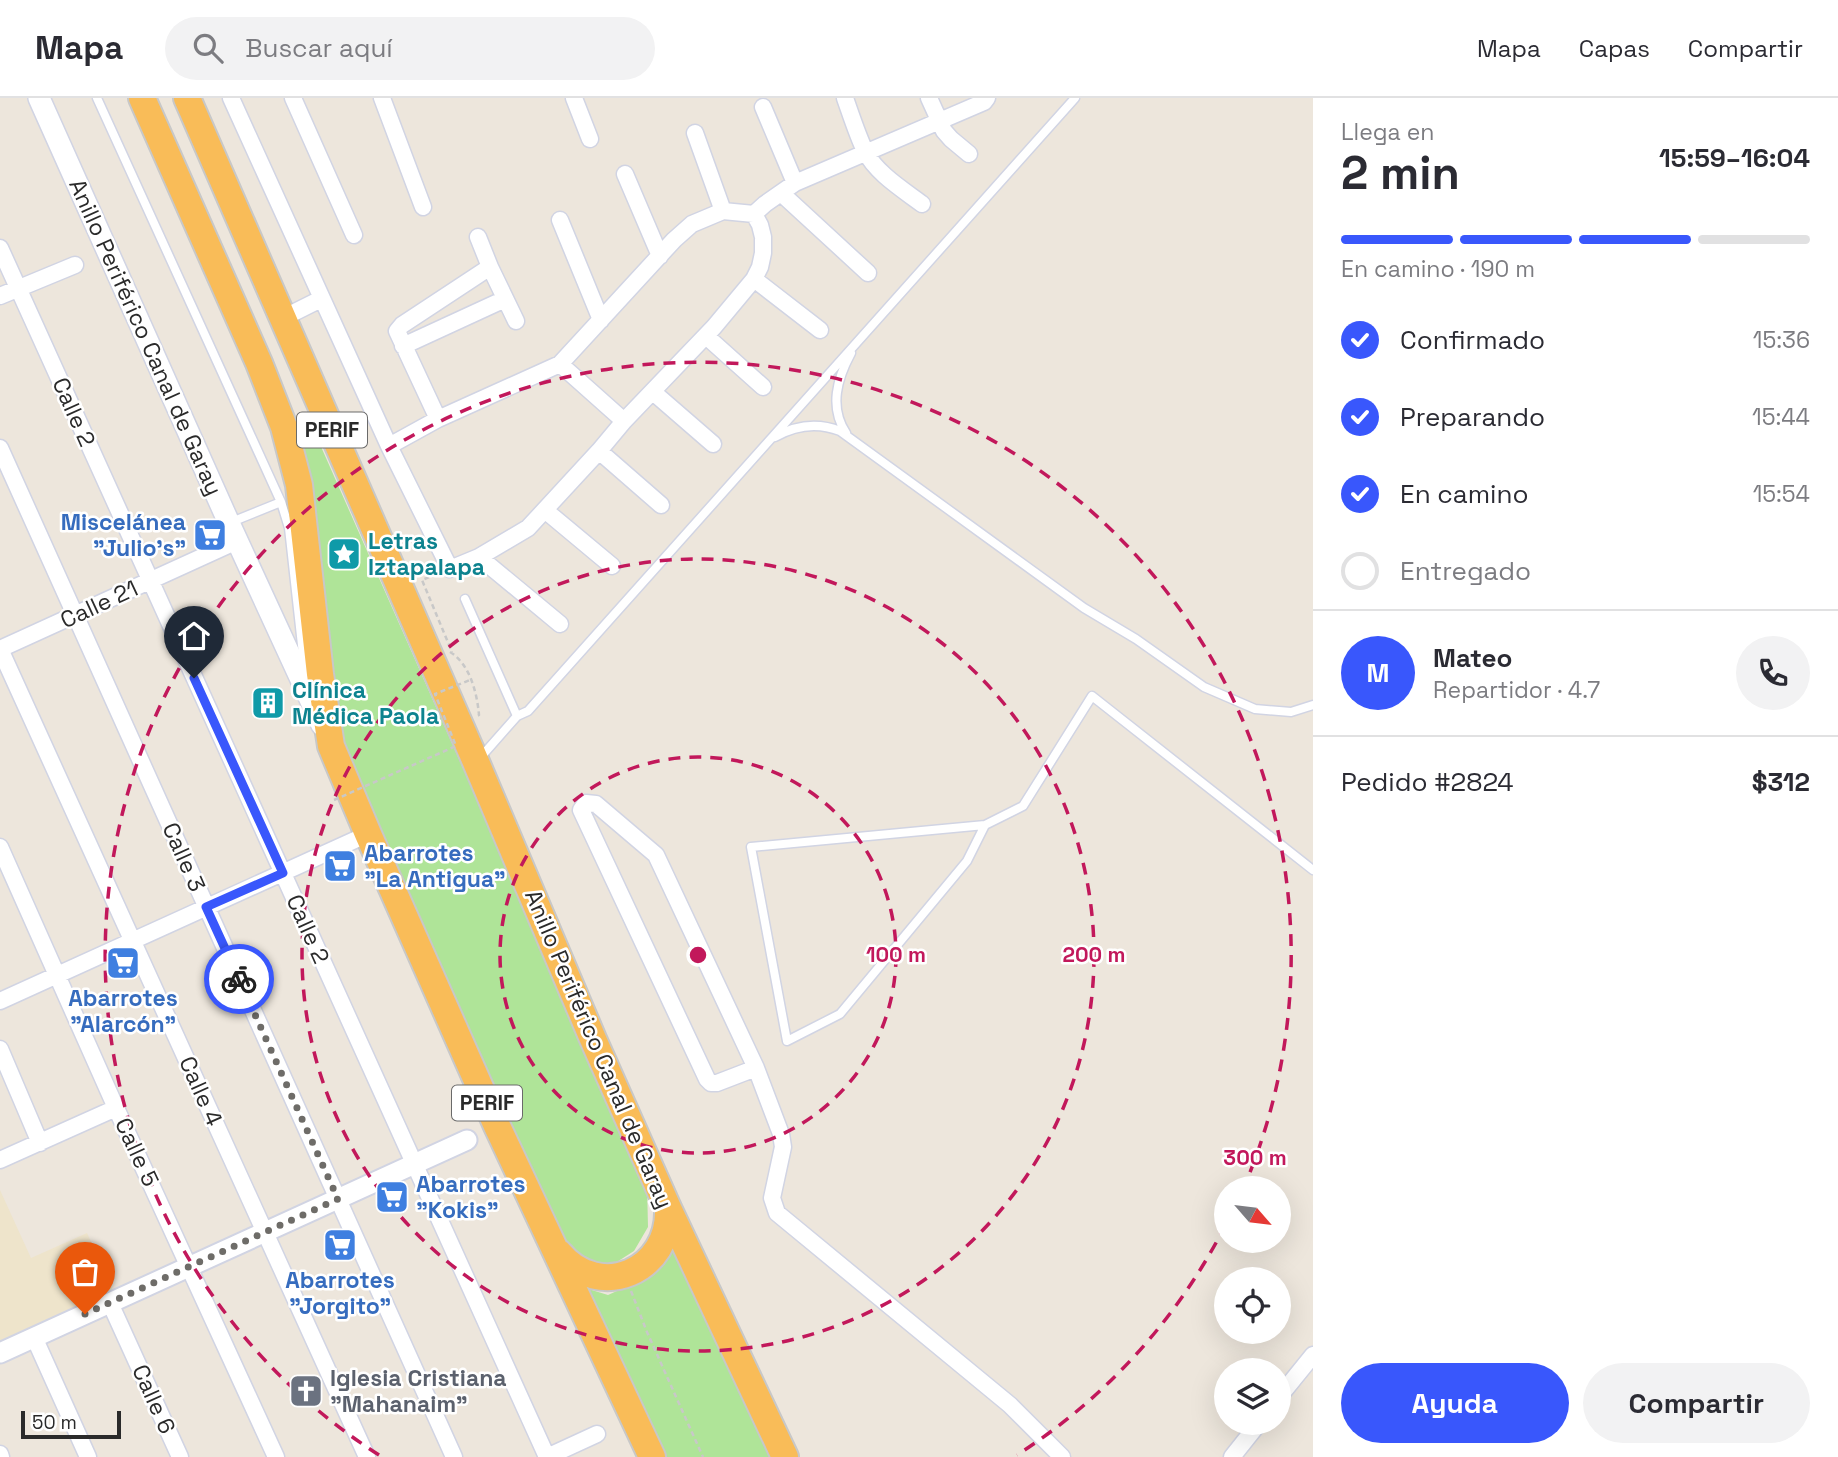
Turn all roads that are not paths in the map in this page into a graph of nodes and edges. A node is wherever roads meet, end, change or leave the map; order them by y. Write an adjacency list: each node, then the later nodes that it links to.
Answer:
1 (39, 98): 60 (main road, Anillo Periférico Canal de Garay / PERIF)
2 (97, 98): 57 (lane)
3 (142, 98): 71 (highway, PERIF)
4 (187, 98): 39 (highway, Anillo Periférico Canal de Garay / PERIF)
5 (231, 98): 37 (street)
6 (293, 98): 27 (street)
7 (382, 98): 23 (street)
8 (574, 98): 16 (street)
9 (845, 98): 17 (street)
10 (929, 98): 14 (street)
11 (988, 98): 14 (street)
12 (1075, 98): 44 (lane)
13 (763, 107): 20 (street)
14 (939, 120): 17 (street); 18 (street)
15 (695, 133): 24 (street)
16 (590, 139)
17 (866, 152): 20 (street); 22 (street)
18 (970, 154)
19 (625, 174): 30 (street)
20 (795, 183): 21 (street)
21 (781, 193): 25 (street); 33 (street)
22 (922, 204)
23 (423, 207)
24 (723, 211): 25 (street); 30 (street)
25 (754, 214): 34 (street)
26 (561, 220): 40 (street)
27 (354, 234)
28 (478, 237): 32 (street)
29 (0, 248): 35 (street, Calle 2)
30 (660, 256): 40 (street)
31 (75, 265): 35 (street)
32 (490, 267): 38 (street); 45 (street)
33 (868, 273)
34 (754, 279): 42 (street); 43 (street)
35 (18, 288): 36 (street); 63 (street, Calle 2)
36 (0, 296)
37 (321, 299): 39 (street); 54 (street)
38 (505, 299): 41 (street); 45 (street)
39 (283, 318): 72 (highway, Anillo Periférico Canal de Garay / PERIF)
40 (601, 320): 46 (street)
41 (516, 321)
42 (820, 330)
43 (706, 336): 47 (street); 48 (street)
44 (859, 340): 51 (lane); 52 (lane)
45 (403, 346): 49 (street)
46 (560, 365): 49 (street); 50 (street)
47 (763, 387)
48 (653, 392): 50 (street); 53 (street)
49 (438, 419): 54 (street)
50 (624, 421): 56 (street)
51 (848, 436): 52 (lane); 69 (lane)
52 (767, 443): 70 (lane)
53 (713, 444)
54 (388, 446): 61 (street)
55 (0, 448): 65 (street, Calle 3)
56 (600, 451): 58 (street); 59 (street)
57 (281, 502): 60 (lane); 68 (lane)
58 (661, 505)
59 (546, 511): 61 (street); 62 (street)
60 (233, 532): 63 (street, Calle 21); 68 (main road, Anillo Periférico Canal de Garay / PERIF)
61 (479, 556): 66 (street)
62 (612, 566)
63 (150, 580): 65 (street, Calle 21); 77 (street, Calle 2)
64 (465, 599): 70 (lane)
65 (75, 615): 67 (street, Calle 21); 78 (street, Calle 3)
66 (560, 624)
67 (0, 649): 79 (street, Calle 4)
68 (308, 692): 71 (main road, Anillo Periférico Canal de Garay / PERIF)
69 (1313, 705)
70 (517, 716): 72 (lane)
71 (331, 746): 74 (highway, Anillo Periférico Canal de Garay / PERIF)
72 (476, 762): 90 (highway, Anillo Periférico Canal de Garay / PERIF)
73 (985, 825): 73 (lane); 76 (lane)
74 (368, 834): 77 (street); 92 (highway, Anillo Periférico Canal de Garay / PERIF)
75 (0, 846): 80 (street, Calle 5)
76 (1313, 870)
77 (283, 873): 78 (street); 88 (street, Calle 2)
78 (206, 907): 79 (street); 89 (street, Calle 3)
79 (133, 941): 80 (street); 91 (street, Calle 4)
80 (58, 975): 81 (street); 84 (street, Calle 5)
81 (0, 1001)
82 (0, 1049): 86 (street)
83 (756, 1068): 83 (street); 109 (street)
84 (116, 1108): 86 (street); 93 (street, Calle 5)
85 (467, 1140): 88 (street)
86 (40, 1143): 87 (street)
87 (0, 1160)
88 (414, 1164): 89 (street); 106 (street, Calle 2)
89 (338, 1199): 91 (street); 105 (street, Calle 3)
90 (668, 1208): 92 (highway); 108 (highway, Anillo Periférico Canal de Garay / PERIF)
91 (265, 1232): 93 (street); 104 (street, Calle 4)
92 (552, 1242): 107 (highway, Anillo Periférico Canal de Garay / PERIF)
93 (190, 1266): 94 (street); 103 (street, Calle 5)
94 (110, 1303): 95 (street); 102 (street, Calle 6)
95 (34, 1337): 96 (street); 101 (street)
96 (0, 1353)
97 (1313, 1355): 98 (street)
98 (1291, 1382)
99 (597, 1434): 106 (street)
100 (1249, 1435): 110 (street)
101 (88, 1457)
102 (180, 1457)
103 (276, 1457)
104 (367, 1457)
105 (454, 1457)
106 (547, 1457)
107 (652, 1457)
108 (785, 1457)
109 (1062, 1457)
110 (1232, 1457)

